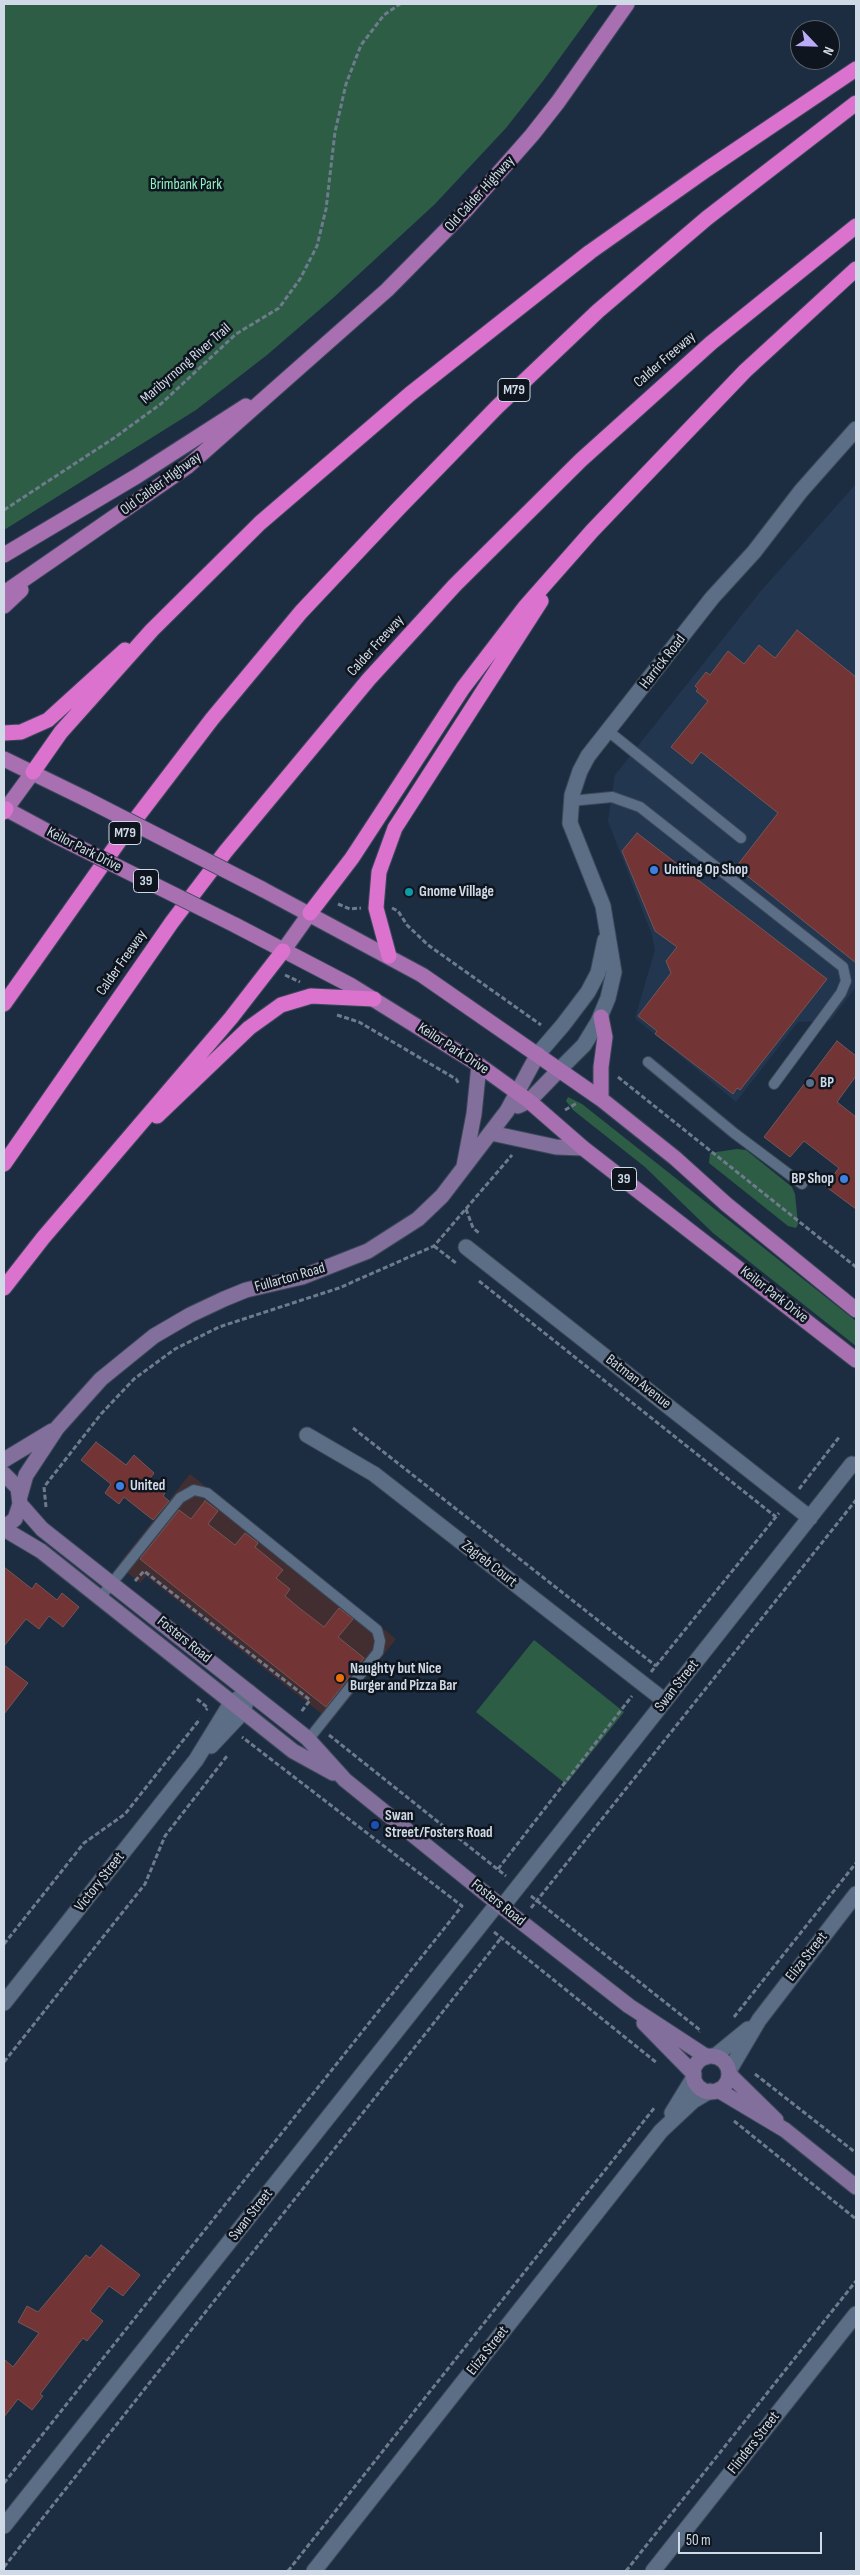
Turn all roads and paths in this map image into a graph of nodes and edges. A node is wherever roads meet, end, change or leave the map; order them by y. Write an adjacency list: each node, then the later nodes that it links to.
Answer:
1 (400, 4): 9 (path, Maribyrnong River Trail)
2 (627, 4): 7 (main road, Old Calder Highway)
3 (856, 69): 15 (highway)
4 (856, 103): 33 (highway, M79)
5 (856, 226): 52 (highway, Calder Freeway)
6 (856, 269): 10 (highway)
7 (308, 362): 11 (main road, Old Calder Highway); 12 (main road, Old Calder Highway)
8 (856, 429): 16 (street, Harrick Road)
9 (4, 510)
10 (592, 531): 26 (highway); 29 (highway)
11 (61, 553): 13 (main road, Old Calder Highway); 14 (main road)
12 (4, 555)
13 (4, 594)
14 (4, 606)
15 (152, 630): 17 (highway); 19 (highway)
16 (608, 731): 20 (street, Harrick Road); 22 (lane)
17 (4, 733)
18 (4, 759): 19 (main road)
19 (33, 772): 21 (main road); 26 (main road, bridge)
20 (571, 801): 27 (street, Harrick Road); 42 (lane)
21 (5, 810): 28 (main road, Keilor Park Drive / 39, bridge)
22 (741, 838)
23 (337, 904): 25 (path)
24 (387, 907): 36 (path)
25 (360, 908)
26 (310, 913): 28 (main road); 29 (main road)
27 (607, 928): 35 (street, Harrick Road); 36 (street, Harrick Road)
28 (284, 951): 30 (highway); 32 (main road, Keilor Park Drive / 39)
29 (389, 956): 37 (main road)
30 (272, 968): 31 (path); 51 (highway)
31 (308, 997): 32 (highway); 51 (highway)
32 (374, 999): 39 (main road, Keilor Park Drive / 39)
33 (4, 1004)
34 (328, 1015): 44 (path)
35 (601, 1017): 40 (main road); 41 (street, Harrick Road)
36 (554, 1034): 37 (street, Harrick Road)
37 (538, 1054): 41 (main road); 45 (street)
38 (648, 1062): 54 (lane)
39 (479, 1065): 44 (street); 45 (main road, Keilor Park Drive / 39)
40 (601, 1067): 46 (main road); 58 (path)
41 (560, 1070): 43 (main road); 45 (street, Fullarton Road)
42 (774, 1084)
43 (583, 1086): 46 (main road); 47 (path)
44 (476, 1097): 53 (street)
45 (522, 1097): 47 (main road, Keilor Park Drive / 39); 48 (street, Fullarton Road)
46 (602, 1099): 61 (main road)
47 (550, 1118): 50 (main road, Keilor Park Drive / 39)
48 (491, 1133): 49 (street); 53 (street, Fullarton Road)
49 (532, 1141): 50 (street); 55 (path)
50 (583, 1148): 62 (main road, Keilor Park Drive / 39)
51 (110, 1159): 60 (highway)
52 (4, 1164)
53 (463, 1170): 63 (street, Fullarton Road)
54 (802, 1184)
55 (434, 1246): 57 (path); 73 (path)
56 (466, 1246): 72 (street, Batman Avenue)
57 (458, 1264)
58 (856, 1267)
59 (473, 1277): 74 (path)
60 (4, 1288)
61 (856, 1310)
62 (856, 1360)
63 (57, 1428): 67 (street, Fullarton Road); 70 (street, Fullarton Road)
64 (353, 1428): 80 (path)
65 (307, 1435): 81 (street, Zagreb Court)
66 (840, 1436): 72 (path)
67 (4, 1460)
68 (852, 1464): 75 (street, Swan Street)
69 (4, 1474): 70 (street, Fosters Road)
70 (20, 1500): 76 (street, Fullarton Road); 78 (street, Fosters Road)
71 (856, 1500): 96 (path)
72 (789, 1501): 74 (path); 75 (street, Batman Avenue)
73 (48, 1511)
74 (776, 1517): 80 (path)
75 (810, 1518): 84 (street, Swan Street)
76 (4, 1528): 79 (street, Fosters Road)
77 (122, 1570): 78 (lane); 87 (path); 87 (lane)
78 (112, 1582): 79 (lane); 82 (street, Fosters Road)
79 (100, 1598): 86 (street, Fosters Road)
80 (656, 1666): 81 (path)
81 (642, 1684): 84 (street, Zagreb Court); 93 (path)
82 (249, 1692): 86 (street, Victory Street); 89 (street, Fosters Road)
83 (193, 1696): 85 (path)
84 (665, 1701): 94 (street, Swan Street)
85 (208, 1708): 88 (path); 103 (path)
86 (237, 1708): 88 (street, Victory Street); 92 (street, Fosters Road)
87 (319, 1726): 89 (lane); 93 (path)
88 (231, 1728): 90 (path); 98 (path); 104 (street, Victory Street)
89 (308, 1740): 92 (street, Fosters Road)
90 (236, 1744)
91 (230, 1752): 110 (path)
92 (345, 1780): 97 (street, Fosters Road)
93 (498, 1870): 94 (path)
94 (519, 1886): 96 (path); 97 (street, Swan Street)
95 (856, 1894): 106 (street, Eliza Street)
96 (537, 1901): 99 (path); 107 (path)
97 (500, 1905): 99 (street, Fosters Road); 100 (street, Swan Street)
98 (462, 1906): 100 (path); 124 (path)
99 (520, 1921): 102 (path); 105 (street, Fosters Road)
100 (482, 1923): 101 (path); 125 (street, Swan Street)
101 (501, 1938): 102 (path); 126 (path)
102 (506, 1942): 109 (path)
103 (4, 1944)
104 (4, 2003)
105 (629, 2006): 107 (street, Fosters Road); 109 (street, Fosters Road)
106 (758, 2020): 108 (street, Eliza Street); 112 (street, Eliza Street)
107 (688, 2046): 108 (street, Fosters Road)
108 (711, 2056): 112 (street); 113 (street)
109 (679, 2059): 113 (street, Fosters Road)
110 (4, 2062)
111 (753, 2072): 119 (path)
112 (729, 2073): 114 (street); 117 (street)
113 (694, 2076): 114 (street); 118 (street, Eliza Street)
114 (714, 2091): 117 (street); 118 (street, Eliza Street)
115 (660, 2101): 127 (path)
116 (729, 2117): 121 (path)
117 (785, 2130): 120 (street)
118 (661, 2131): 128 (street, Eliza Street)
119 (856, 2153)
120 (856, 2187)
121 (856, 2219)
122 (856, 2281): 129 (path)
123 (856, 2314): 130 (street, Flinders Street)
124 (4, 2483)
125 (4, 2526)
126 (4, 2567)
127 (288, 2571)
128 (314, 2571)
129 (626, 2571)
130 (653, 2571)

